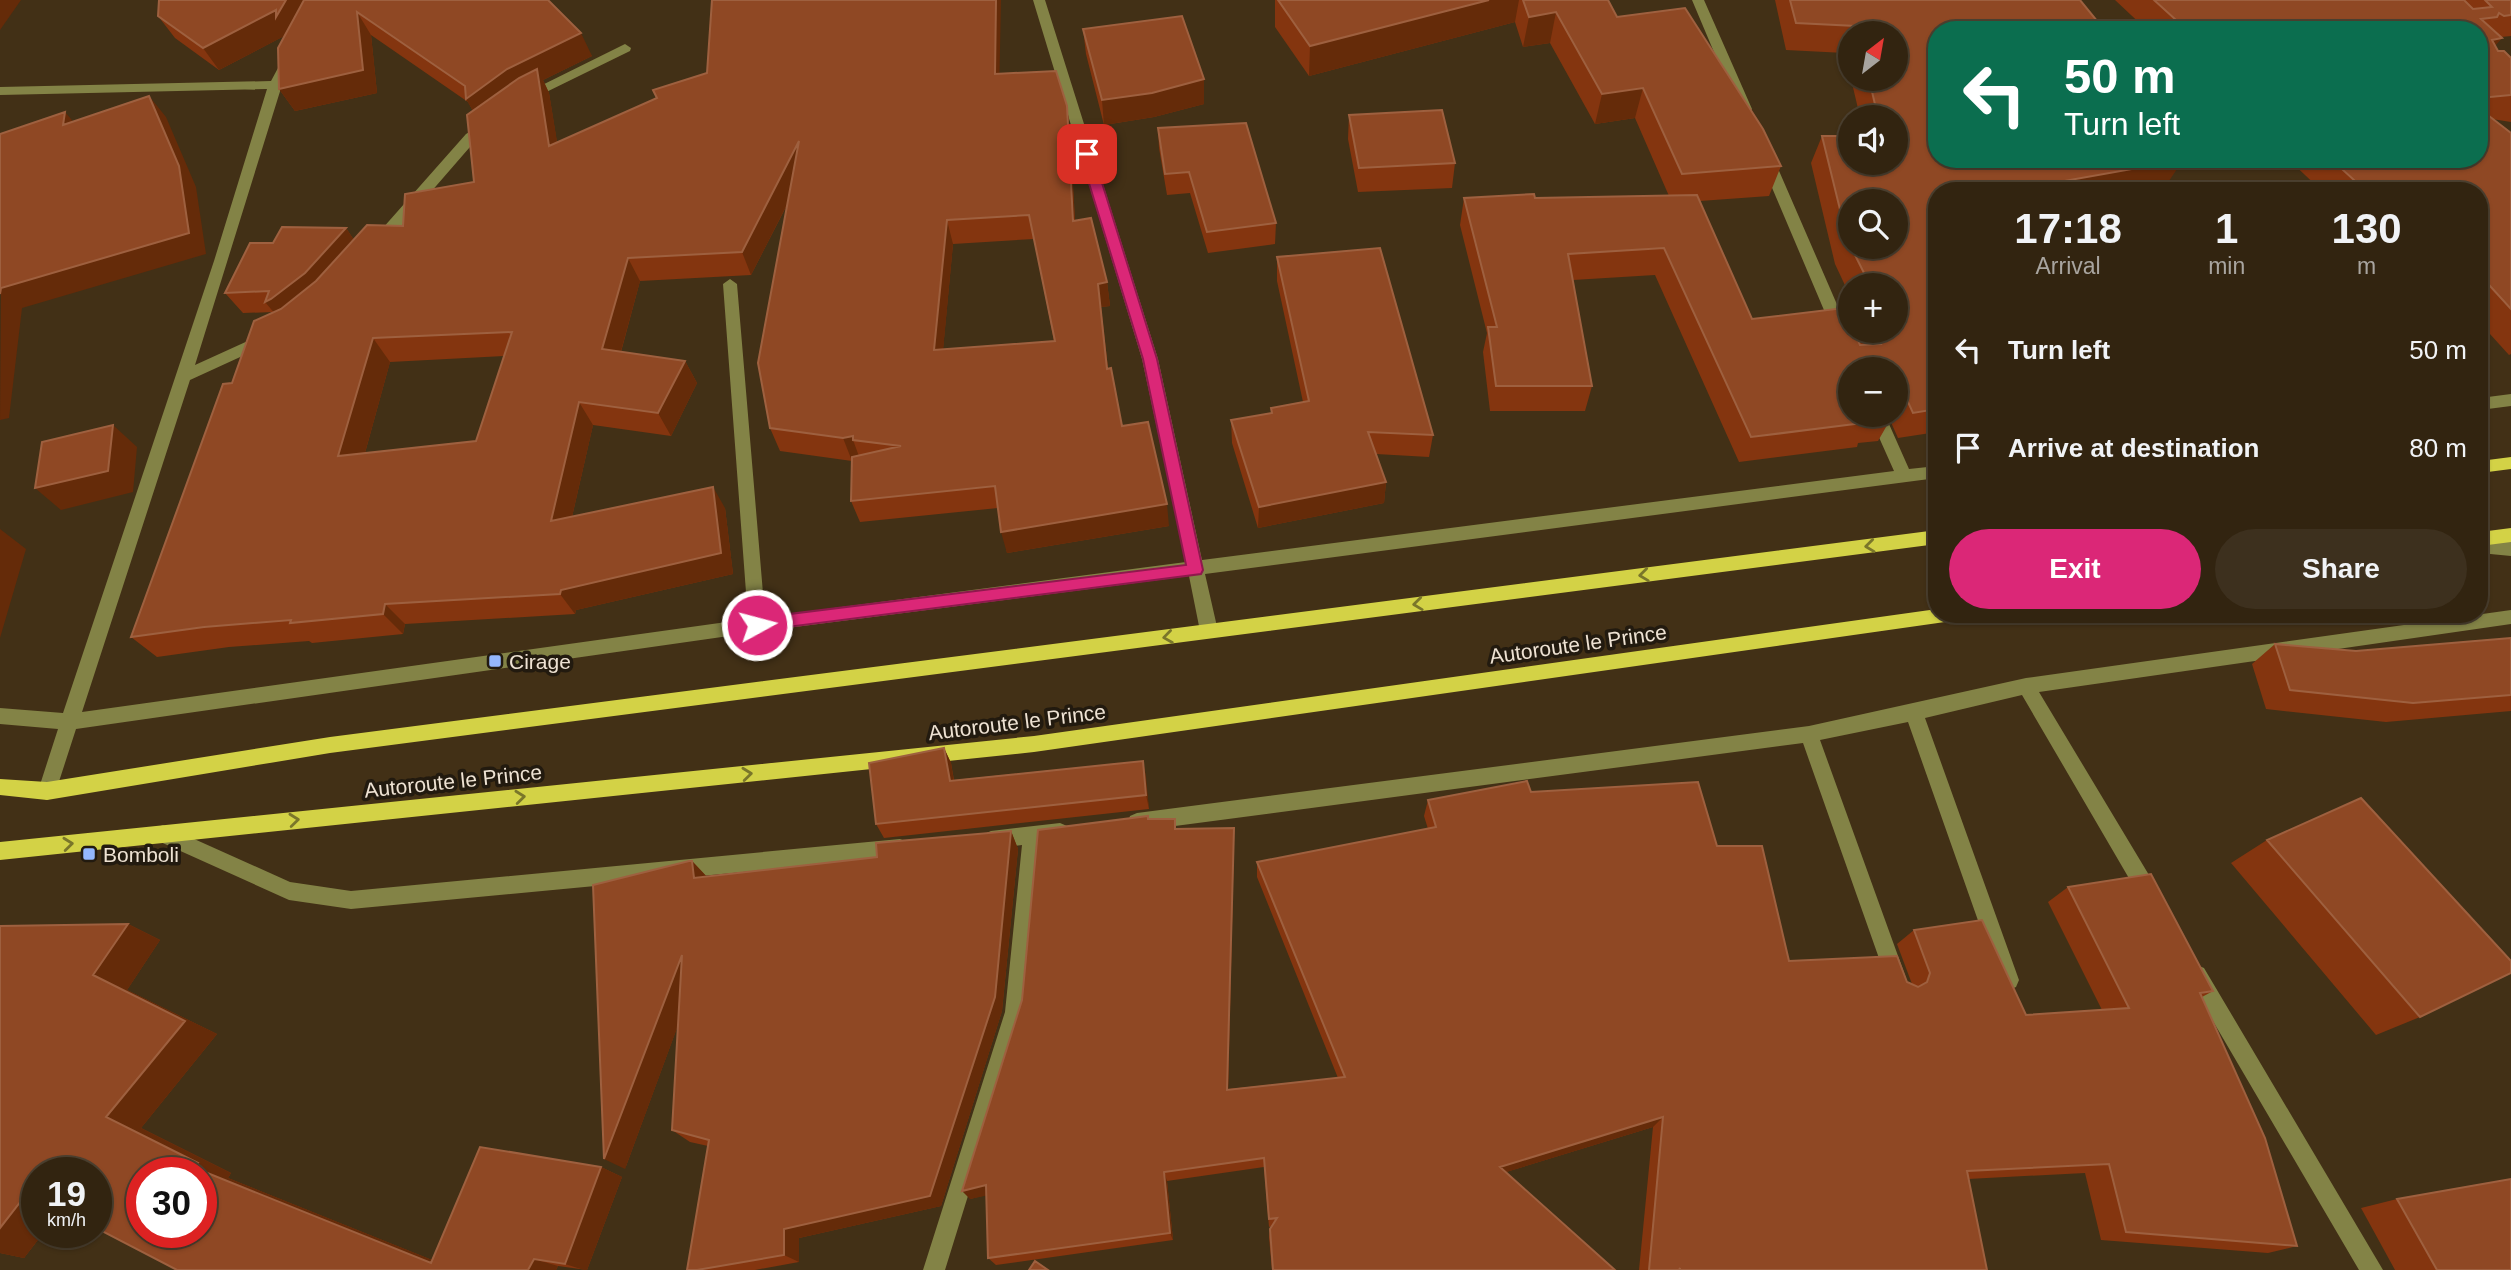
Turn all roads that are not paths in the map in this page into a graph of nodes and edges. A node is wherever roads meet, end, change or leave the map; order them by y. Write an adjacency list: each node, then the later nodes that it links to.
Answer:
1 (1039, 0): 24 (street)
2 (1698, 0): 10 (street)
3 (625, 48): 7 (street)
4 (295, 49): 5 (street)
5 (275, 85): 6 (street); 11 (street)
6 (0, 91)
7 (373, 248)
8 (730, 284): 29 (street)
9 (282, 332): 11 (street)
10 (1852, 357)
11 (184, 376): 34 (street)
12 (2511, 400): 13 (street)
13 (2488, 403)
14 (1882, 427): 18 (street)
15 (2511, 463): 16 (main road)
16 (2488, 466)
17 (1928, 473): 18 (street)
18 (1903, 476): 24 (street)
19 (2511, 535): 21 (main road)
20 (1928, 538): 30 (main road, one-way to 30)
21 (2488, 538)
22 (2488, 548): 23 (street)
23 (2511, 549)
24 (1195, 570): 29 (street); 30 (street)
25 (1928, 617): 40 (main road, Autoroute le Prince, one-way to 25)
26 (2511, 617): 27 (street)
27 (2488, 620)
28 (2469, 623): 31 (street)
29 (757, 625): 34 (street)
30 (1209, 631): 37 (main road, one-way to 37)
31 (2026, 686): 32 (street); 45 (street)
32 (1914, 713): 35 (street); 47 (street)
33 (0, 716): 34 (street)
34 (69, 722): 37 (street)
35 (1809, 734): 38 (street); 48 (street)
36 (0, 787): 37 (main road)
37 (47, 791)
38 (1116, 825)
39 (1074, 830): 41 (street)
40 (163, 834): 43 (street); 44 (main road, Autoroute le Prince, one-way to 40)
41 (1032, 836): 42 (street); 49 (street)
42 (977, 841)
43 (921, 846)
44 (0, 851)
45 (2160, 912)
46 (2189, 960): 50 (street)
47 (2009, 980)
48 (1900, 988)
49 (934, 1270)
50 (2372, 1270)

